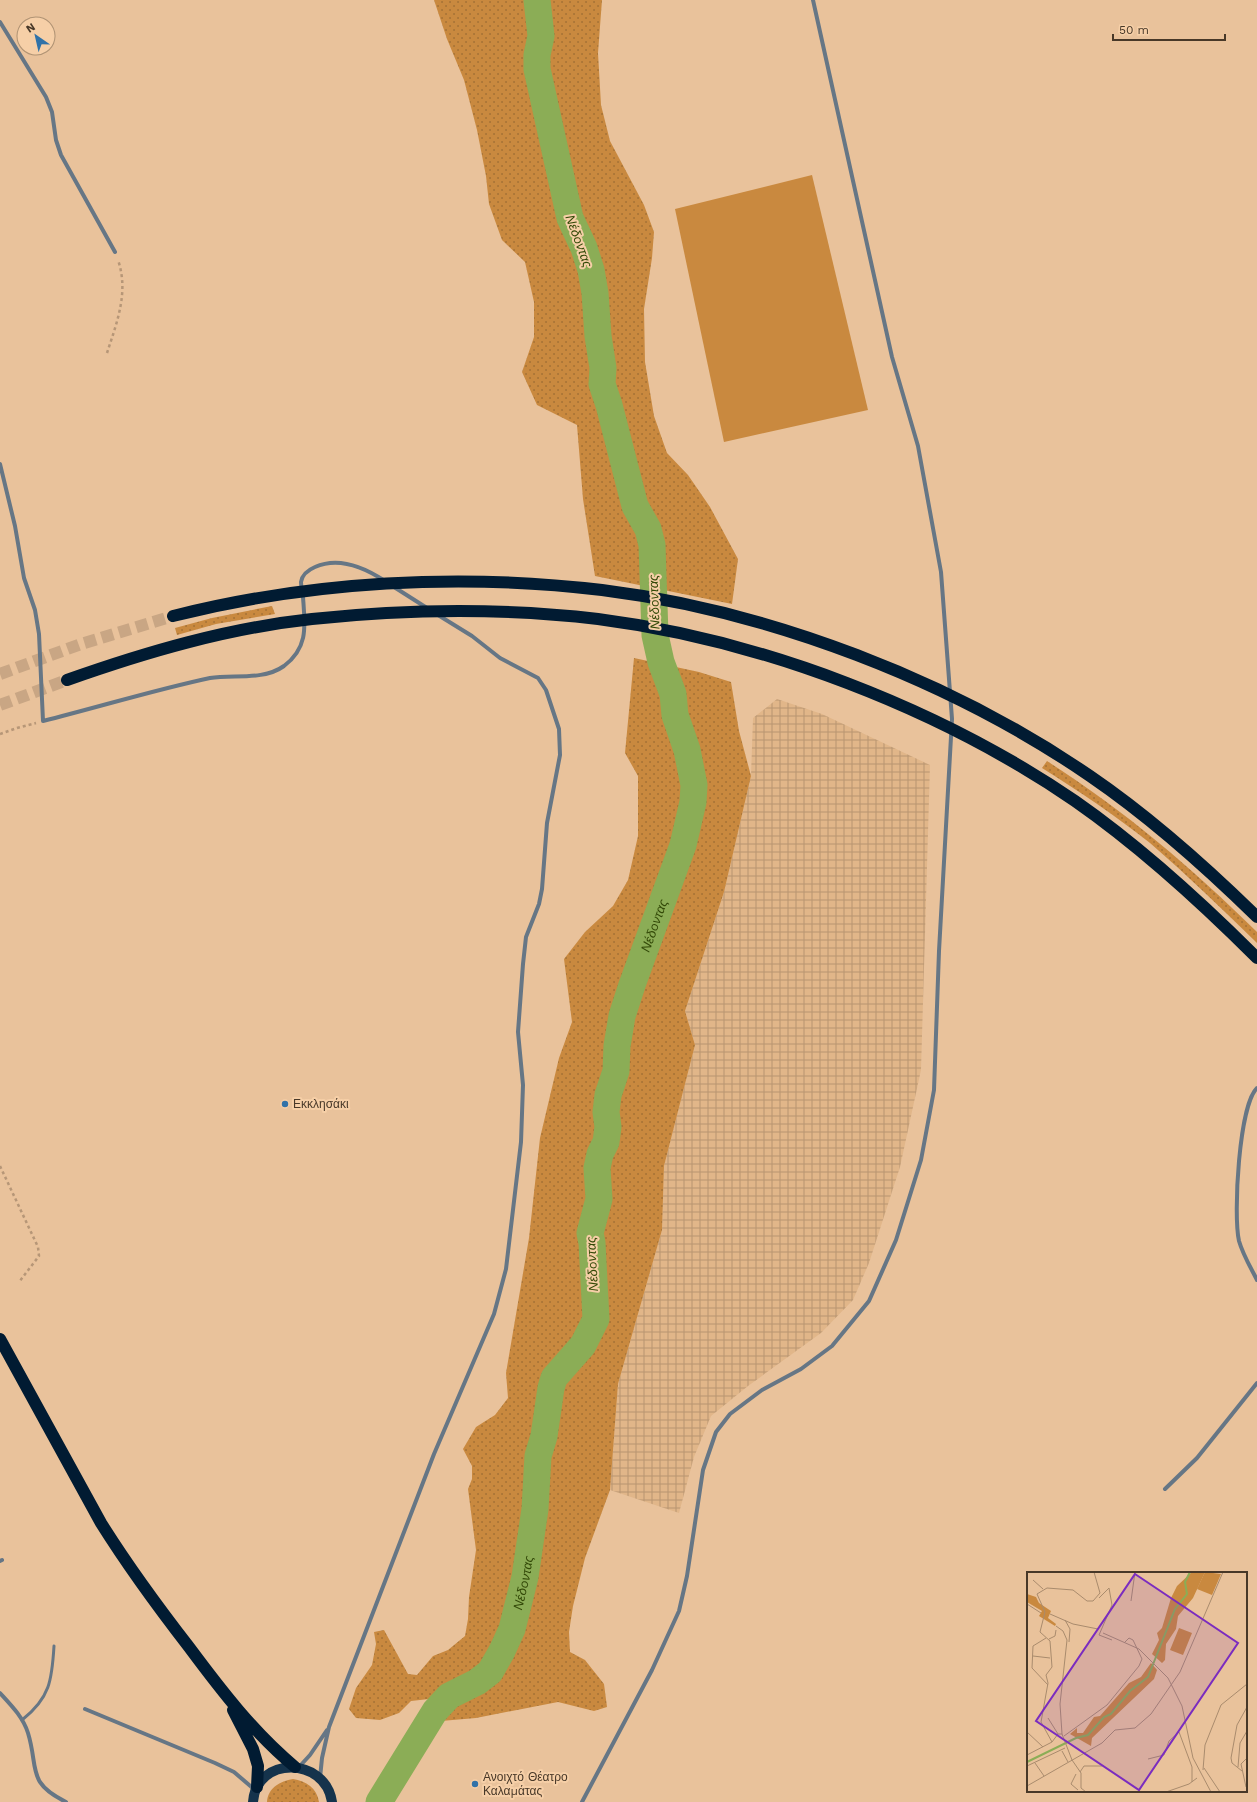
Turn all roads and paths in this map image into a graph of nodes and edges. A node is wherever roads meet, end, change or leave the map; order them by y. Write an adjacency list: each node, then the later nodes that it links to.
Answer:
1 (813, 0): 31 (street)
2 (0, 22): 3 (street)
3 (115, 252): 4 (path)
4 (107, 353)
5 (0, 464): 8 (street)
6 (173, 616): 10 (highway)
7 (67, 680): 11 (highway)
8 (43, 722): 9 (path); 24 (street)
9 (0, 734)
10 (1257, 917)
11 (1257, 958)
12 (1257, 1088): 14 (street)
13 (0, 1166): 15 (path)
14 (1257, 1280)
15 (19, 1282)
16 (0, 1339): 20 (highway)
17 (1257, 1383): 18 (street)
18 (1165, 1489)
19 (54, 1646): 23 (lane)
20 (223, 1692): 25 (highway); 27 (highway)
21 (0, 1693): 23 (street)
22 (85, 1709): 27 (street)
23 (22, 1720): 28 (street)
24 (329, 1727): 25 (street); 26 (street)
25 (297, 1767): 26 (main road); 27 (main road)
26 (320, 1778): 30 (main road)
27 (256, 1789): 29 (main road)
28 (66, 1802)
29 (253, 1802)
30 (332, 1802)
31 (582, 1802)

